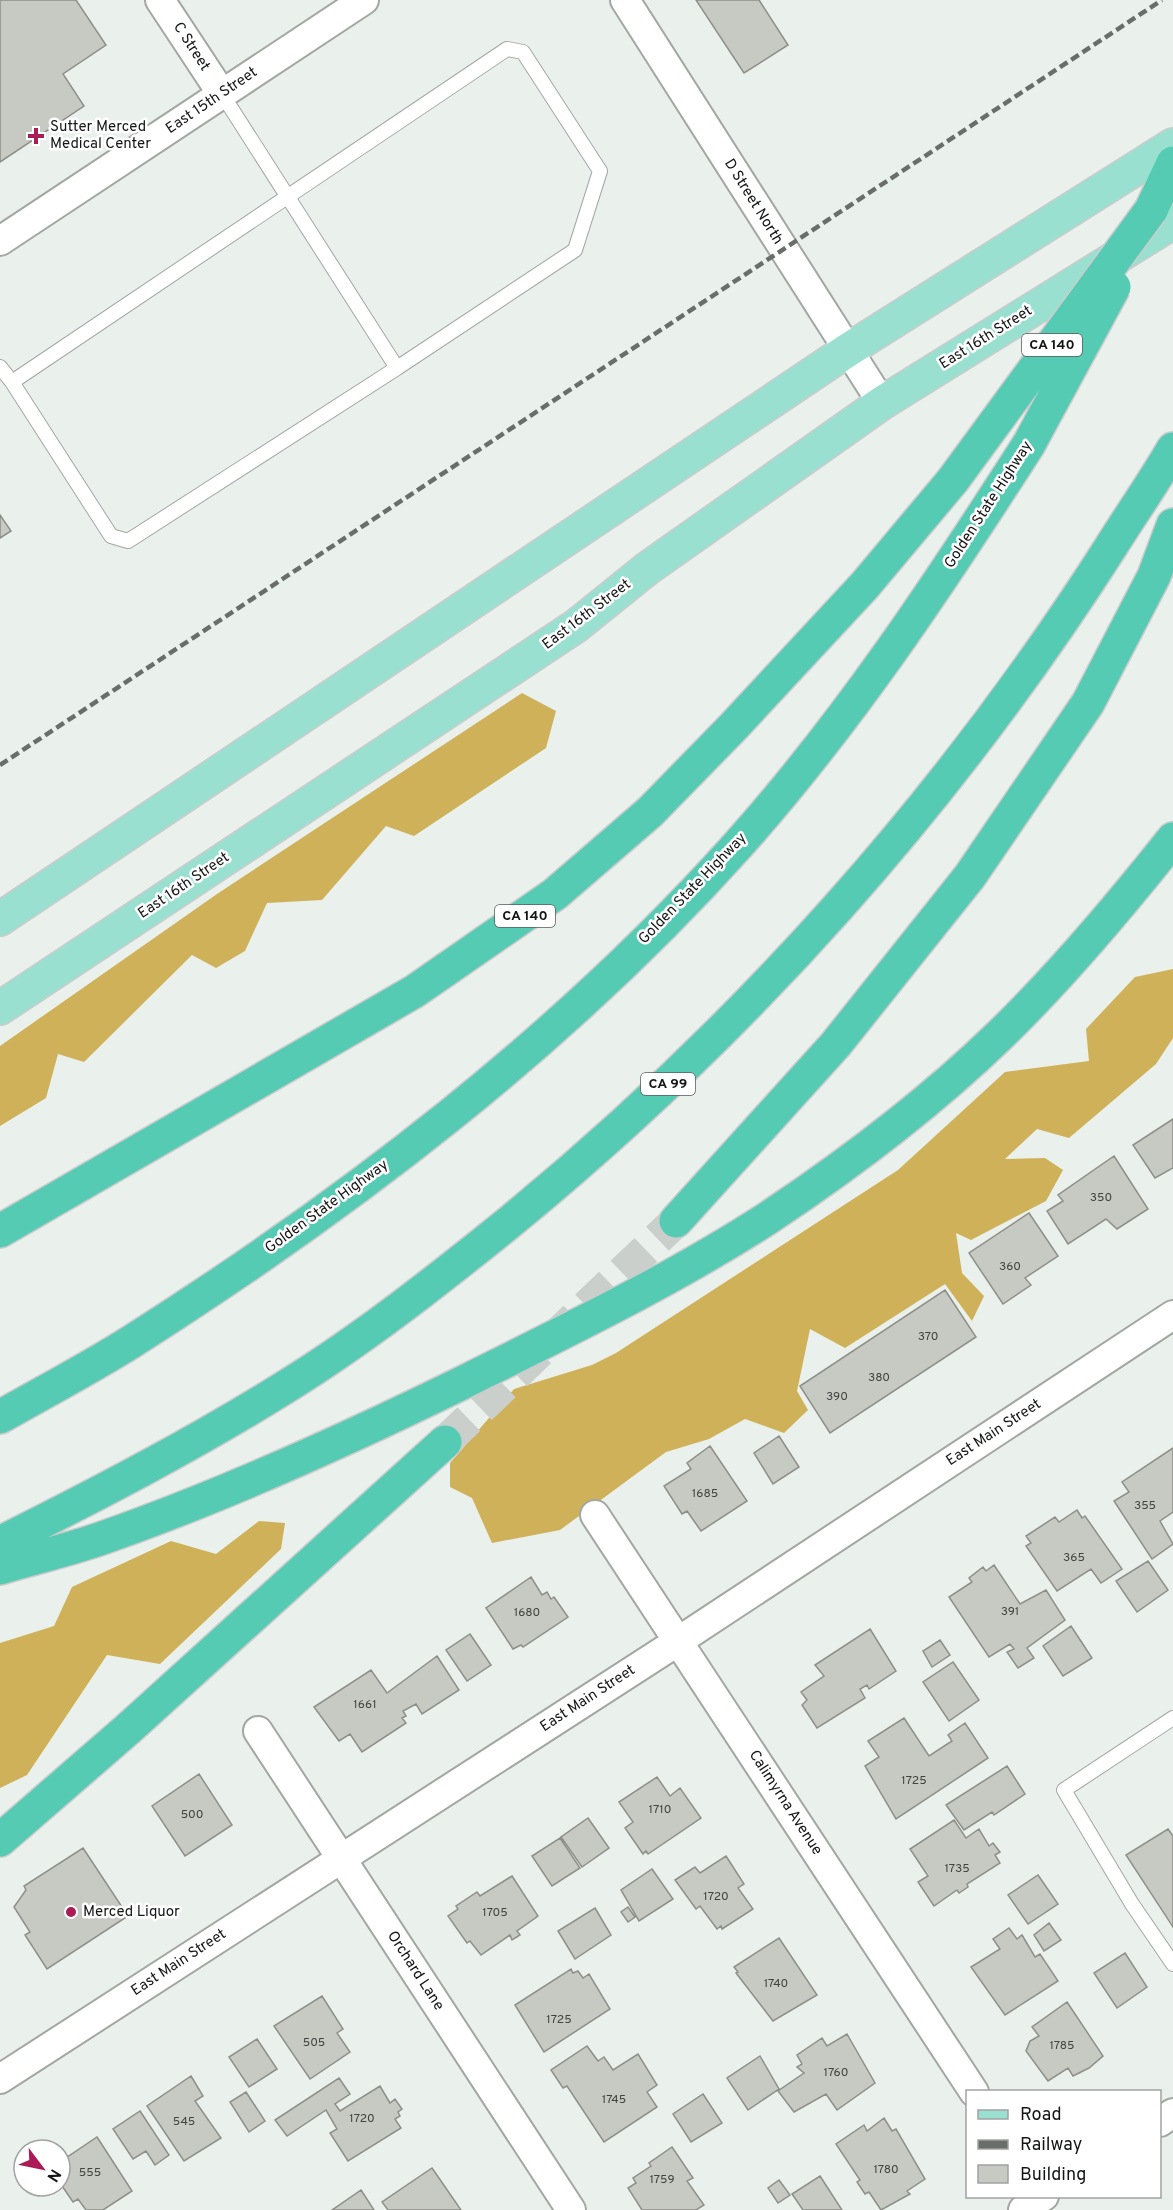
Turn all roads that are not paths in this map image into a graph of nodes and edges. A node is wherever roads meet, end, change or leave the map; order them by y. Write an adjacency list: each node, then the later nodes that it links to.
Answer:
1 (160, 0): 4 (street, C Street)
2 (364, 0): 4 (street, East 15th Street)
3 (626, 0): 10 (street, D Street North)
4 (222, 94): 7 (lane); 9 (street, East 15th Street)
5 (1173, 145): 10 (main road)
6 (1173, 163): 8 (highway, Golden State Highway)
7 (287, 196): 12 (lane); 12 (lane); 13 (lane)
8 (1162, 216): 14 (main road, East 16th Street); 21 (highway, CA 140, bridge); 23 (highway, Golden State Highway, bridge)
9 (0, 241)
10 (848, 350): 14 (street, D Street North); 18 (main road)
11 (0, 367): 13 (lane)
12 (397, 368): 13 (lane)
13 (12, 382)
14 (882, 403): 19 (main road, East 16th Street)
15 (1173, 449): 26 (highway, CA 99)
16 (1173, 525): 20 (highway)
17 (1173, 839): 27 (highway)
18 (0, 919)
19 (0, 1008)
20 (676, 1221)
21 (0, 1231)
22 (1173, 1315): 28 (street, East Main Street)
23 (0, 1418)
24 (445, 1442): 31 (highway)
25 (595, 1515): 28 (street, Calimyrna Avenue)
26 (0, 1543)
27 (0, 1568)
28 (677, 1642): 32 (street, East Main Street); 35 (street, Calimyrna Avenue)
29 (1173, 1718): 33 (lane)
30 (258, 1731): 32 (street, Orchard Lane)
31 (0, 1840)
32 (340, 1858): 34 (street, East Main Street); 37 (street, Orchard Lane)
33 (1173, 1964)
34 (0, 2079)
35 (973, 2090)
36 (1041, 2198): 38 (street)
37 (571, 2210)
38 (1023, 2210)

